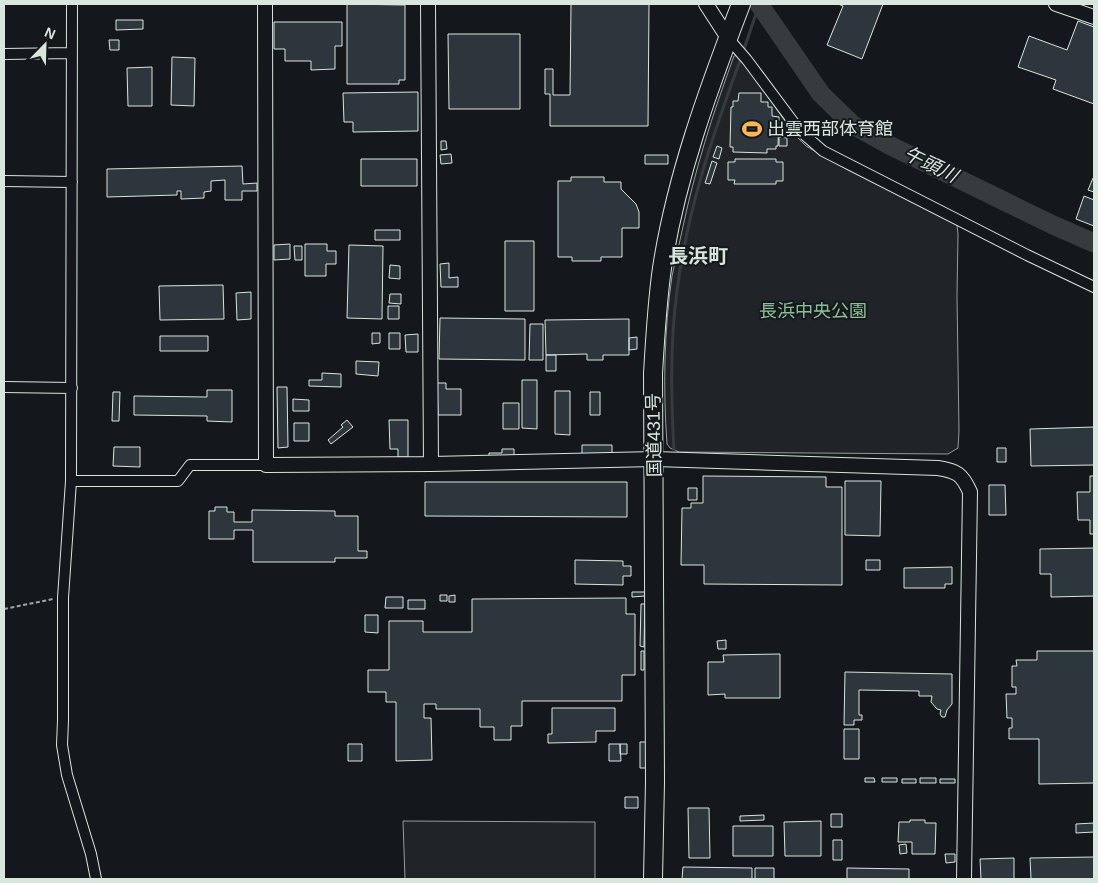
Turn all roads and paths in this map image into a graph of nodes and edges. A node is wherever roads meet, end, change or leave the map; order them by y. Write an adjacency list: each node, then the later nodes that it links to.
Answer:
1 (72, 4): 9 (street)
2 (265, 4): 18 (street)
3 (428, 4): 17 (street)
4 (706, 4): 8 (street)
5 (741, 4): 8 (highway, 国道431号)
6 (1056, 4): 7 (street)
7 (1094, 17)
8 (733, 44): 13 (street); 16 (highway, 国道431号)
9 (72, 53): 10 (street); 12 (street)
10 (4, 54)
11 (4, 181): 12 (street)
12 (72, 182): 15 (street)
13 (1094, 287)
14 (4, 387): 15 (street)
15 (72, 388): 19 (street)
16 (655, 459): 17 (street); 23 (highway, 国道431号); 24 (street)
17 (431, 464): 18 (street)
18 (266, 465): 19 (street)
19 (71, 482): 20 (street)
20 (63, 598): 21 (path); 22 (street)
21 (4, 609)
22 (96, 879)
23 (653, 879)
24 (964, 879)

